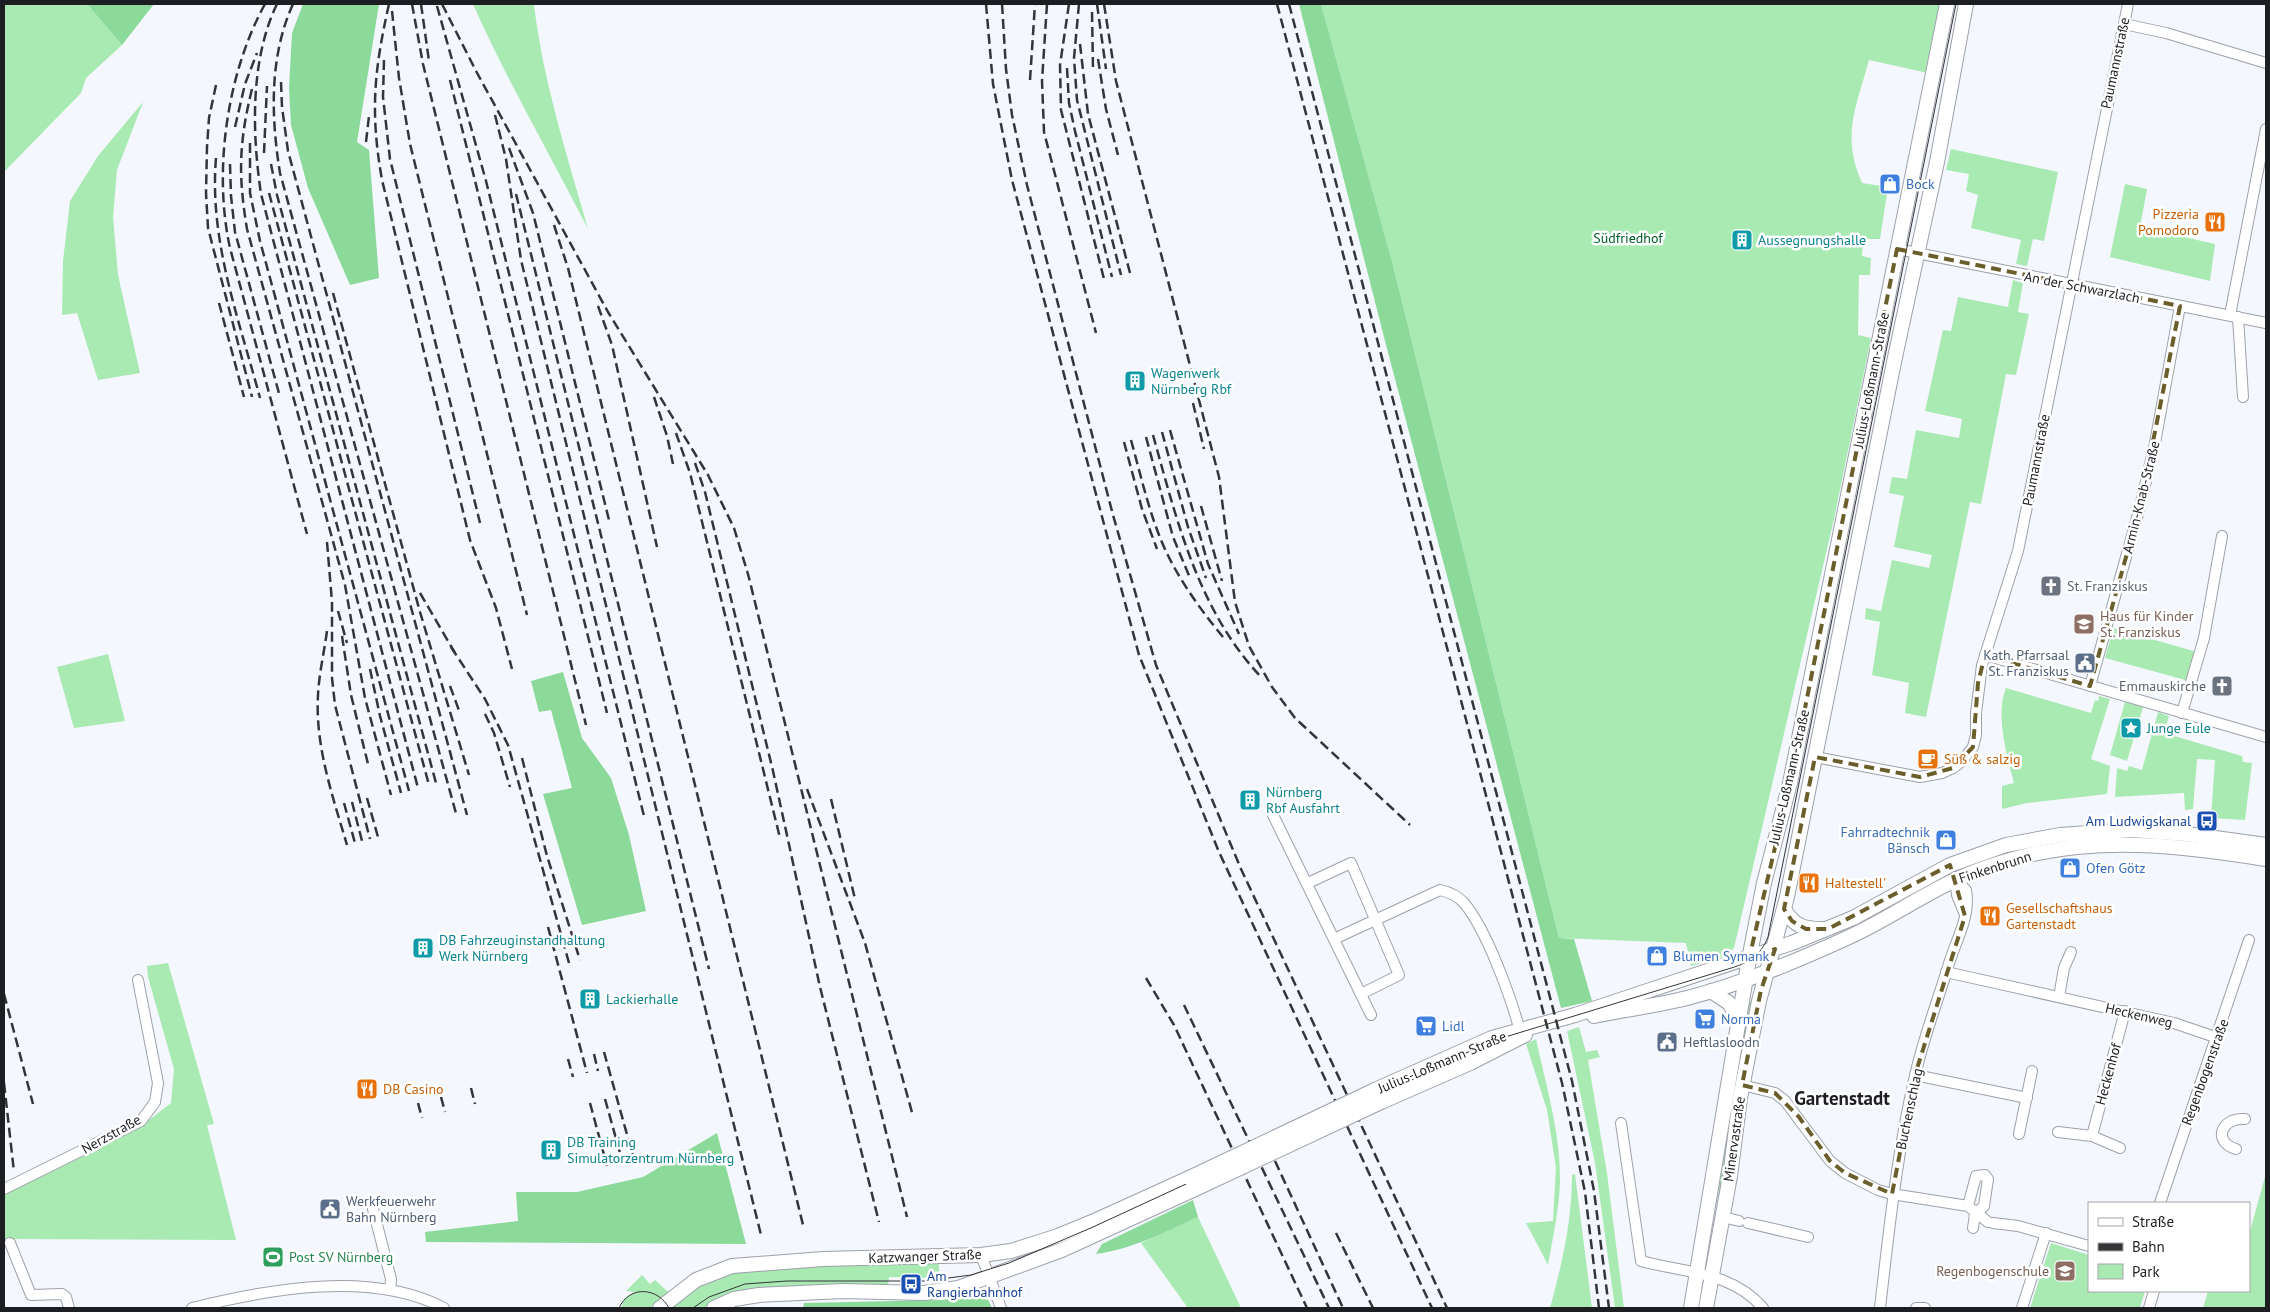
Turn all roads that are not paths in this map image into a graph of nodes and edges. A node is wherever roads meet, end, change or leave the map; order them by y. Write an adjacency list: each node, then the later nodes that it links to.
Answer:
1 (1947, 4): 7 (main road, Julius-Loßmann-Straße)
2 (1966, 4): 8 (main road, Julius-Loßmann-Straße)
3 (2128, 4): 4 (street, Paumannstraße)
4 (2124, 24): 5 (street); 9 (street, Paumannstraße)
5 (2266, 63)
6 (2266, 129): 11 (street)
7 (1897, 249): 8 (street, An der Schwarzlach); 33 (main road, Julius-Loßmann-Straße)
8 (1918, 253): 9 (street, An der Schwarzlach); 19 (main road, Julius-Loßmann-Straße)
9 (2070, 284): 10 (street, An der Schwarzlach); 15 (street, Paumannstraße)
10 (2180, 306): 11 (street, An der Schwarzlach); 16 (street, Armin-Knab-Straße)
11 (2234, 316): 12 (street, An der Schwarzlach); 13 (street)
12 (2266, 323)
13 (2243, 397)
14 (2222, 536): 17 (street)
15 (1985, 655): 16 (street); 19 (street, Paumannstraße)
16 (2090, 686): 17 (street)
17 (2182, 712): 18 (street)
18 (2266, 737)
19 (1814, 756): 26 (main road, Julius-Loßmann-Straße)
20 (1274, 815): 25 (street)
21 (2266, 845): 23 (main road, Finkenbrunn)
22 (2266, 859): 24 (main road, Finkenbrunn)
23 (1950, 865): 24 (street, Buchenschlag); 28 (main road, Finkenbrunn)
24 (1956, 880): 34 (main road, Finkenbrunn); 35 (street, Buchenschlag)
25 (1308, 883): 27 (street); 29 (street)
26 (1784, 908): 28 (main road); 31 (main road, Julius-Loßmann-Straße)
27 (1375, 920): 29 (street); 39 (street); 44 (street)
28 (1828, 929): 31 (main road, Finkenbrunn)
29 (1334, 939): 39 (street)
30 (2249, 940): 45 (street, Regenbogenstraße)
31 (1774, 950): 33 (main road, Finkenbrunn); 34 (main road, Julius-Loßmann-Straße)
32 (2071, 952): 40 (street)
33 (1749, 958): 36 (main road, Minervastraße); 44 (main road, Julius-Loßmann-Straße)
34 (1767, 970): 36 (main road, Finkenbrunn); 48 (main road, Minervastraße)
35 (1946, 972): 40 (street, Heckenweg); 47 (street, Buchenschlag)
36 (1745, 979): 38 (main road, Julius-Loßmann-Straße); 43 (main road, Minervastraße)
37 (138, 980): 58 (street, Nerzstraße)
38 (1711, 991): 43 (main road); 44 (main road, Julius-Loßmann-Straße)
39 (1361, 994): 42 (street)
40 (2059, 997): 41 (street, Heckenweg)
41 (2125, 1011): 45 (street, Heckenweg); 54 (street, Heckenhof)
42 (1371, 1015)
43 (1738, 1018): 70 (main road, Minervastraße)
44 (1521, 1033): 57 (main road, Julius-Loßmann-Straße, bridge)
45 (2218, 1038): 60 (street, Regenbogenstraße)
46 (2032, 1071): 49 (street)
47 (1915, 1075): 49 (street); 59 (street, Buchenschlag)
48 (1742, 1085): 59 (street); 63 (main road, Minervastraße)
49 (2027, 1098): 53 (street)
50 (2245, 1119): 56 (street)
51 (1621, 1123): 70 (street)
52 (2058, 1132): 54 (street)
53 (2019, 1134)
54 (2092, 1136): 55 (street)
55 (2120, 1148)
56 (2236, 1149)
57 (1191, 1184): 69 (main road, Katzwanger Straße); 72 (main road, Katzwanger Straße)
58 (4, 1188)
59 (1892, 1194): 62 (street); 84 (street, Buchenschlag)
60 (2160, 1202)
61 (373, 1210): 73 (street)
62 (1972, 1210): 64 (street); 65 (street)
63 (1723, 1217): 66 (street); 71 (main road, Minervastraße)
64 (1973, 1228)
65 (2046, 1233): 68 (street); 87 (street)
66 (1808, 1237)
67 (10, 1243): 75 (street)
68 (2088, 1246)
69 (981, 1255): 72 (street); 78 (main road, Katzwanger Straße)
70 (1697, 1272): 71 (street); 81 (main road, Minervastraße)
71 (1712, 1275): 82 (main road, Minervastraße); 83 (street)
72 (989, 1278): 79 (main road, Katzwanger Straße); 80 (street)
73 (390, 1290): 76 (street); 77 (street)
74 (2154, 1292): 88 (street)
75 (69, 1308)
76 (192, 1308)
77 (444, 1308)
78 (660, 1308)
79 (714, 1308)
80 (1001, 1308)
81 (1691, 1308)
82 (1706, 1308)
83 (1763, 1308)
84 (1880, 1308)
85 (1916, 1308): 86 (street)
86 (1925, 1308)
87 (2022, 1308)
88 (2148, 1308)

